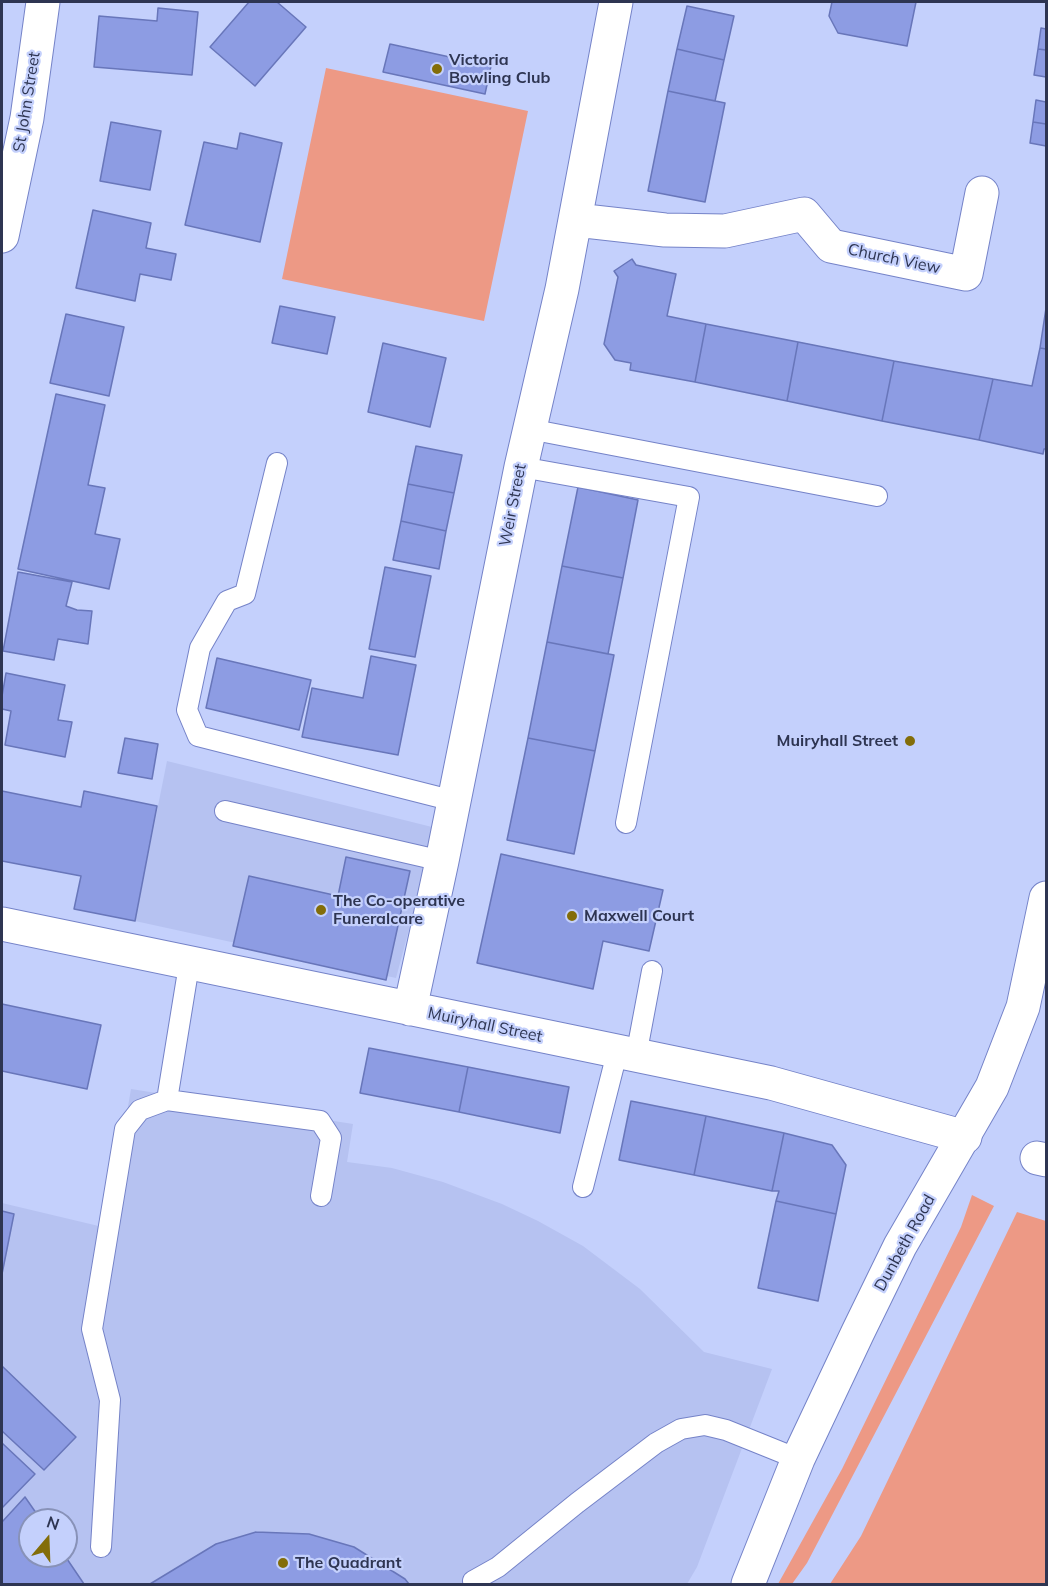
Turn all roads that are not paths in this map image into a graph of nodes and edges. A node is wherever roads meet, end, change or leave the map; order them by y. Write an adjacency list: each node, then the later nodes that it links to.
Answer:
1 (43, 2): 3 (street, St John Street)
2 (616, 2): 5 (street, Weir Street)
3 (14, 117): 6 (street, St John Street)
4 (982, 193): 5 (street, Church View)
5 (576, 220): 7 (street, Weir Street)
6 (2, 236)
7 (529, 429): 9 (street, Weir Street); 10 (lane)
8 (277, 464): 11 (lane)
9 (521, 467): 11 (street, Weir Street); 13 (lane)
10 (877, 495)
11 (454, 801): 14 (street, Weir Street)
12 (225, 811): 14 (lane)
13 (626, 823)
14 (442, 861): 19 (street, Weir Street)
15 (1047, 898): 22 (street, Dunbeth Road)
16 (2, 924): 17 (street, Muiryhall Street)
17 (189, 965): 19 (street, Muiryhall Street); 21 (lane)
18 (652, 971): 20 (lane)
19 (410, 1009): 20 (street, Muiryhall Street)
20 (626, 1054): 22 (street, Muiryhall Street); 23 (lane)
21 (167, 1100): 24 (lane); 26 (lane)
22 (965, 1137): 25 (street, Dunbeth Road)
23 (583, 1186)
24 (321, 1196)
25 (798, 1458): 27 (lane); 28 (street, Dunbeth Road)
26 (101, 1547)
27 (473, 1581)
28 (748, 1584)

